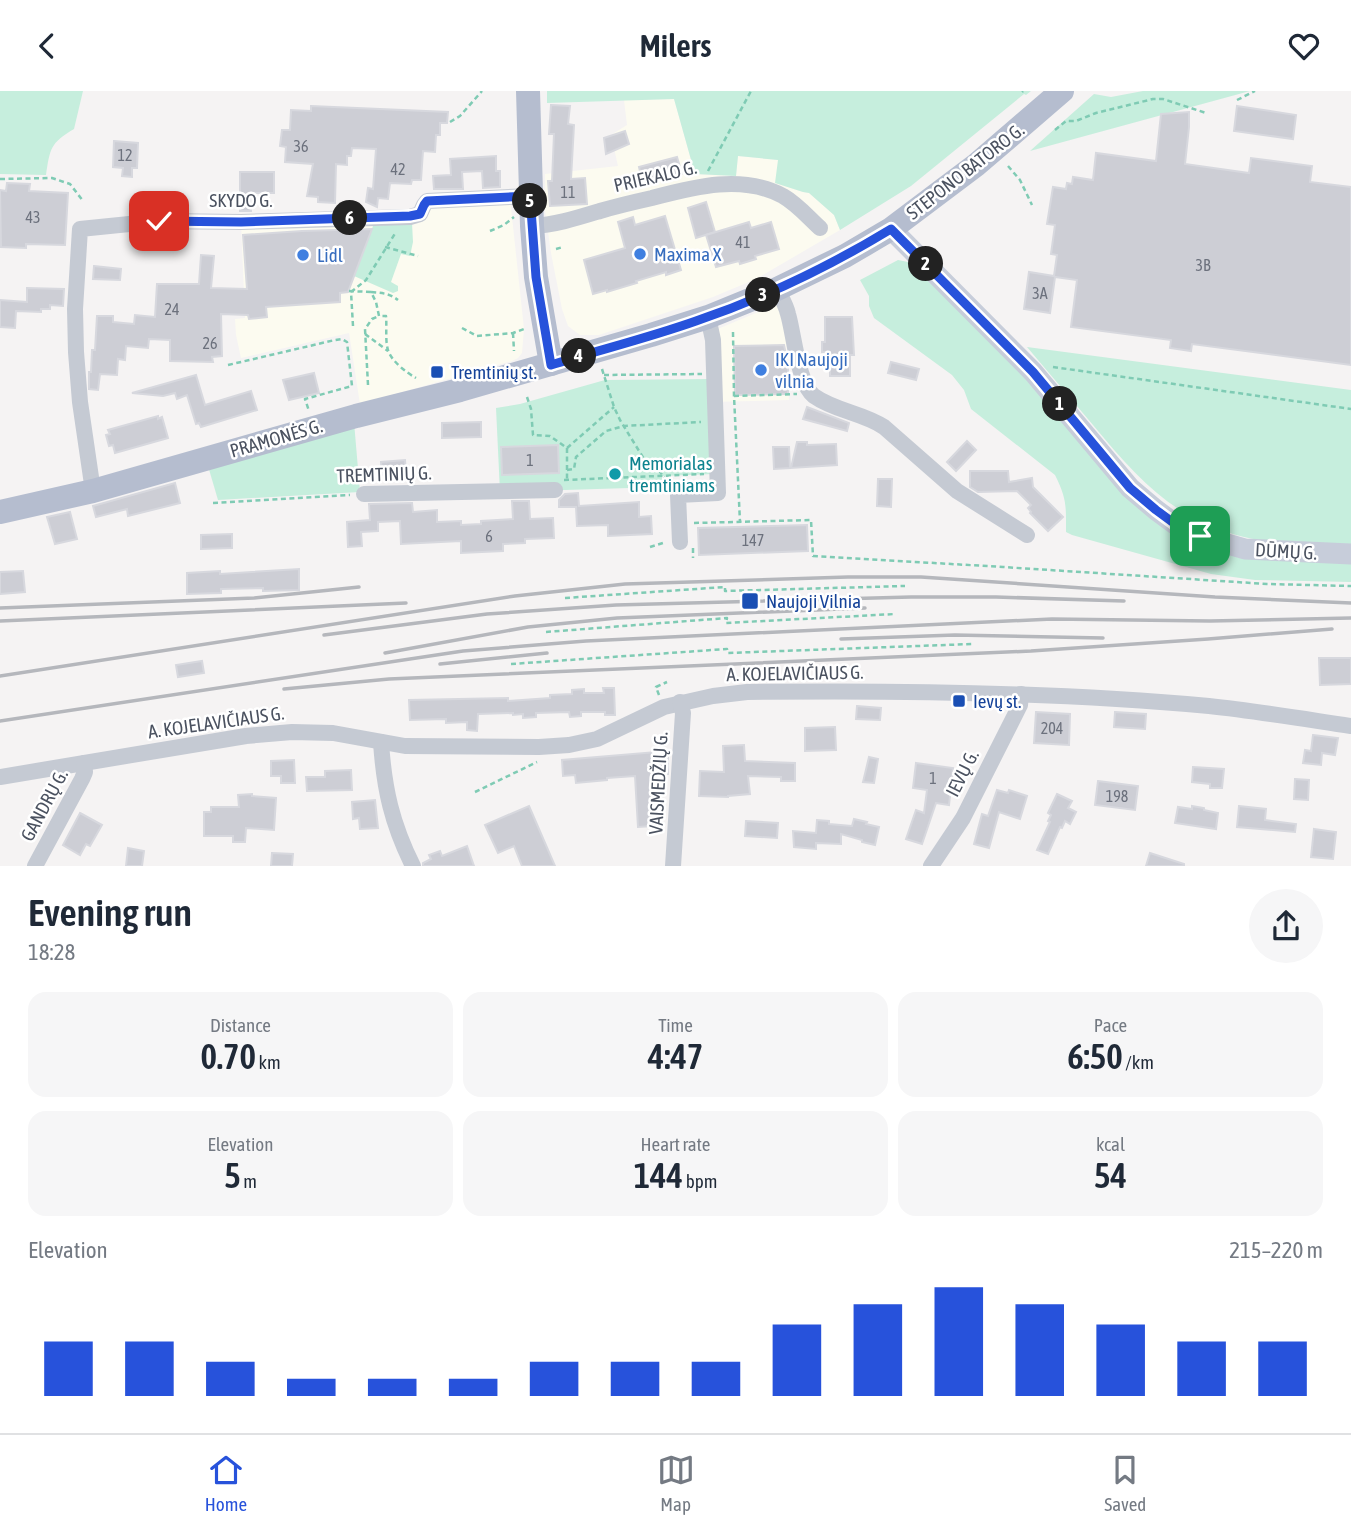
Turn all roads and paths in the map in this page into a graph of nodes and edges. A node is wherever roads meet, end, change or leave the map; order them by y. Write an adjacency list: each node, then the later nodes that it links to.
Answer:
1 (482, 91): 8 (path)
2 (528, 91): 13 (main road)
3 (751, 91): 12 (path)
4 (1062, 91): 19 (main road, STEPONO BATORO G.)
5 (1255, 91): 6 (path)
6 (1237, 100)
7 (1206, 113): 9 (path)
8 (450, 122)
9 (1055, 130)
10 (1008, 166): 15 (path)
11 (0, 179): 14 (path)
12 (700, 186): 17 (street, PRIEKALO G.); 18 (street, PRIEKALO G.)
13 (530, 196): 16 (street, SKYDO G.); 17 (main road)
14 (83, 201)
15 (1032, 205)
16 (410, 216): 21 (path); 58 (street, SKYDO G.)
17 (523, 221): 20 (path); 40 (main road)
18 (820, 228)
19 (891, 229): 25 (main road, STEPONO BATORO G.); 67 (main road, DŪMŲ G.)
20 (490, 231)
21 (386, 247): 24 (path); 26 (path)
22 (563, 247): 23 (path)
23 (556, 249)
24 (418, 256)
25 (777, 289): 30 (main road, STEPONO BATORO G.); 45 (street)
26 (350, 291): 27 (path); 31 (path)
27 (371, 292): 28 (path); 29 (path)
28 (398, 300)
29 (379, 316): 36 (path); 37 (path)
30 (708, 317): 40 (main road, STEPONO BATORO G.); 65 (street)
31 (353, 326)
32 (462, 328): 35 (path)
33 (524, 329): 35 (path)
34 (733, 332): 47 (path)
35 (513, 333): 38 (path)
36 (365, 334): 37 (path); 44 (path)
37 (388, 351): 43 (path)
38 (514, 351)
39 (228, 365): 50 (path)
40 (551, 365): 58 (main road, PRAMONĖS G.)
41 (1051, 367): 49 (path)
42 (700, 374): 48 (path)
43 (416, 378)
44 (368, 385)
45 (811, 394): 47 (path); 64 (street)
46 (527, 397): 53 (path)
47 (734, 397): 62 (path)
48 (614, 407): 52 (path); 53 (path)
49 (1351, 409)
50 (309, 411)
51 (702, 422): 52 (path)
52 (624, 426): 54 (path); 56 (path)
53 (567, 448): 54 (path)
54 (567, 470): 56 (path)
55 (704, 474): 56 (path)
56 (662, 477)
57 (555, 490): 59 (street, TREMTINIŲ G.)
58 (93, 491): 61 (main road, PRAMONĖS G.)
59 (364, 494): 60 (path, TREMTINIŲ G.)
60 (214, 503)
61 (0, 512)
62 (740, 522): 63 (path); 69 (path)
63 (691, 523)
64 (1027, 535)
65 (673, 542): 66 (path)
66 (650, 547)
67 (1351, 554)
68 (905, 586): 70 (path)
69 (1351, 586)
70 (565, 598)
71 (895, 614): 72 (path)
72 (546, 632)
73 (972, 644): 74 (path)
74 (511, 664)
75 (1021, 694): 76 (street, A. KOJELAVIČIAUS G.); 77 (street, A. KOJELAVIČIAUS G.); 86 (street, IEVŲ G.)
76 (680, 702): 78 (street, A. KOJELAVIČIAUS G.); 85 (street, VAISMEDŽIŲ G.)
77 (1351, 726)
78 (382, 742): 80 (street, A. KOJELAVIČIAUS G.); 84 (street)
79 (540, 760): 82 (path)
80 (84, 763): 81 (street, A. KOJELAVIČIAUS G.); 83 (street, GANDRŲ G.)
81 (0, 777)
82 (475, 792)
83 (35, 866)
84 (413, 866)
85 (673, 866)
86 (930, 866)

